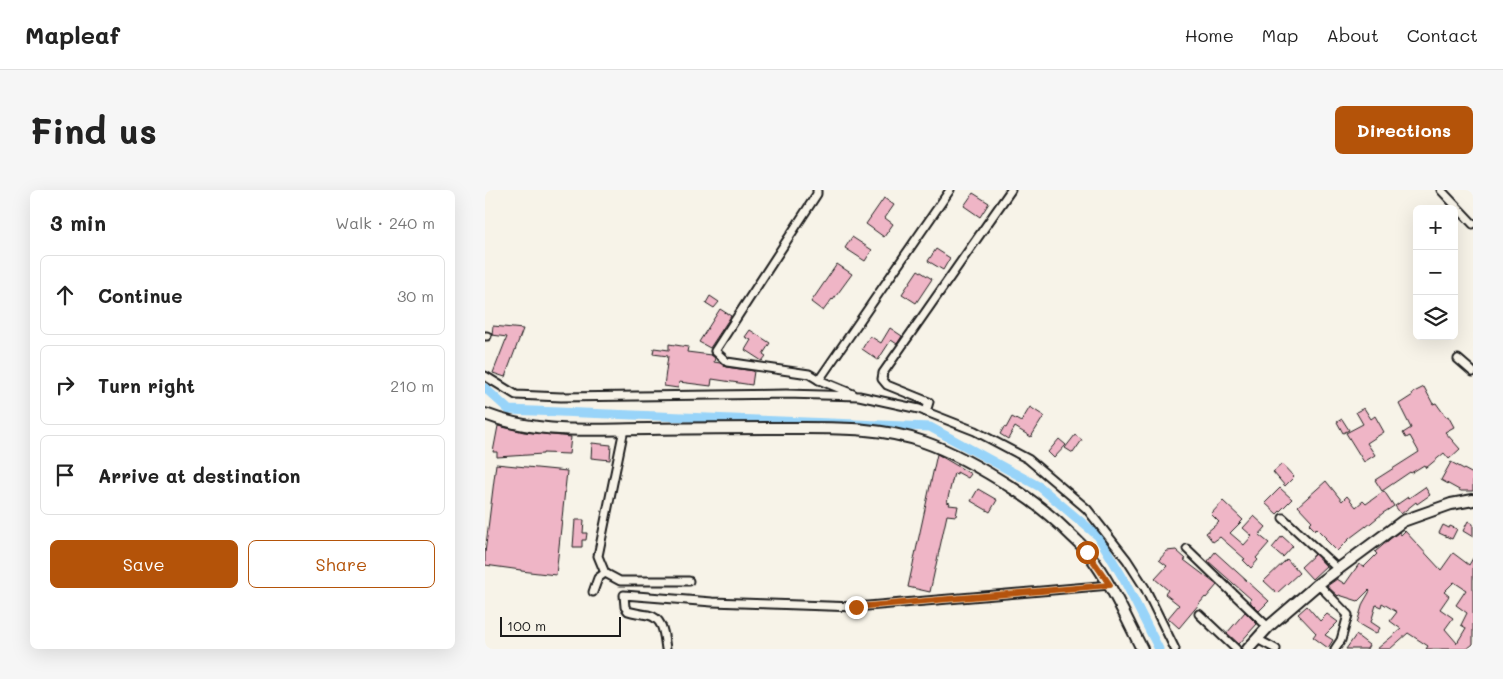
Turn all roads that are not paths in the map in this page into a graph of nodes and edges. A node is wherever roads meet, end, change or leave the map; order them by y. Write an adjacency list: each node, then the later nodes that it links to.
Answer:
1 (817, 190): 9 (street)
2 (950, 190): 9 (street)
3 (1011, 190): 11 (street)
4 (1441, 190): 5 (street)
5 (1473, 224)
6 (1458, 359): 7 (street)
7 (1473, 372)
8 (485, 376): 10 (street)
9 (819, 380): 10 (street)
10 (859, 396): 11 (street)
11 (926, 412): 28 (street)
12 (485, 414): 13 (street)
13 (624, 429): 18 (street); 21 (street)
14 (1473, 500): 17 (street)
15 (1283, 518): 17 (street)
16 (1187, 550): 24 (street)
17 (1338, 569): 20 (street)
18 (605, 573): 19 (street); 22 (street)
19 (689, 581)
20 (1318, 584): 24 (street); 32 (street)
21 (1110, 585): 26 (street); 27 (street)
22 (593, 592)
23 (1199, 614): 29 (street)
24 (1268, 627): 25 (street)
25 (1257, 639): 30 (street); 31 (street)
26 (666, 649)
27 (1142, 649)
28 (1175, 649)
29 (1236, 649)
30 (1248, 649)
31 (1276, 649)
32 (1335, 649)

